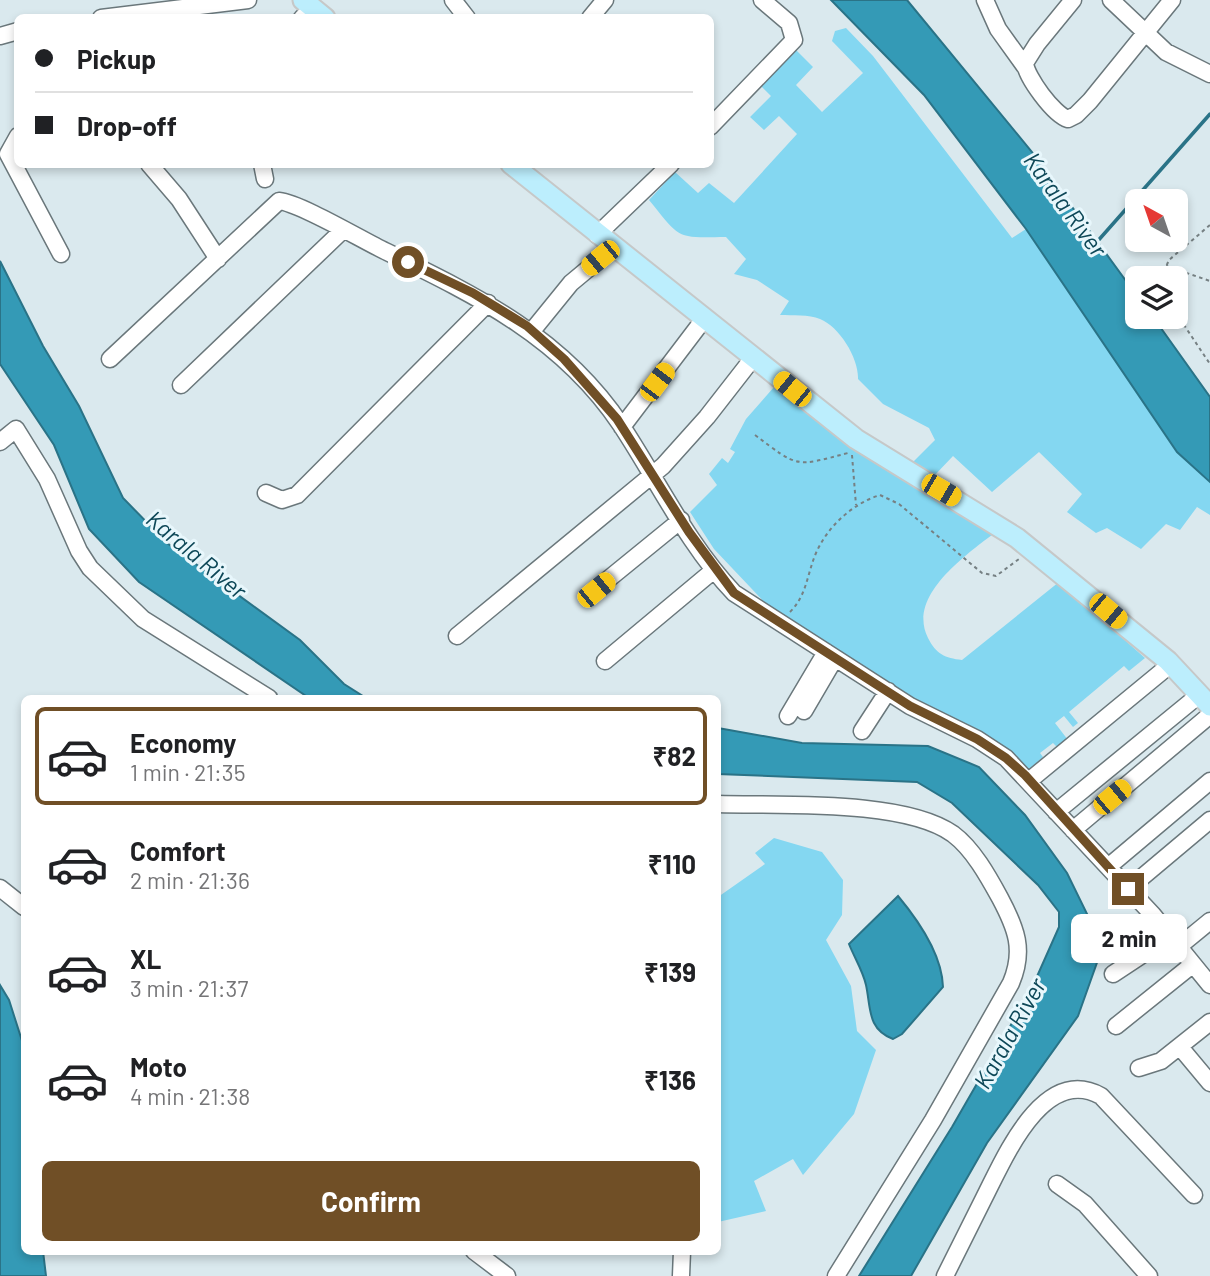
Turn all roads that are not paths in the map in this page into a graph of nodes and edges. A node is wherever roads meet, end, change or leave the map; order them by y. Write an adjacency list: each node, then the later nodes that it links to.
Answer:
1 (248, 0): 9 (street)
2 (453, 0): 10 (street)
3 (605, 0): 11 (street)
4 (762, 0): 15 (street)
5 (985, 0): 13 (street)
6 (1073, 0): 13 (street)
7 (1111, 0): 12 (street)
8 (1172, 0): 12 (street)
9 (143, 14)
10 (464, 14)
11 (593, 14)
12 (1144, 32): 13 (street); 14 (street)
13 (1026, 68)
14 (1210, 74)
15 (714, 123)
16 (14, 144): 17 (street)
17 (14, 166)
18 (15, 168): 25 (street)
19 (152, 168): 26 (street)
20 (522, 168): 23 (main road)
21 (667, 168): 23 (street)
22 (343, 230): 26 (street); 27 (street); 32 (street)
23 (597, 235): 24 (main road)
24 (613, 248): 28 (main road); 29 (street)
25 (61, 254)
26 (218, 259): 31 (street)
27 (488, 303): 29 (street); 36 (street)
28 (704, 320): 30 (main road); 33 (street)
29 (532, 331): 33 (street)
30 (752, 358): 35 (street); 43 (main road)
31 (110, 359)
32 (181, 386)
33 (622, 427): 35 (street)
34 (0, 442): 45 (street)
35 (652, 475): 37 (street); 40 (street)
36 (266, 493)
37 (681, 520): 38 (street); 39 (street)
38 (714, 570): 41 (street); 42 (street)
39 (596, 590)
40 (457, 636)
41 (830, 655): 44 (street); 47 (street); 49 (street)
42 (604, 661)
43 (1171, 664): 46 (main road); 51 (street)
44 (888, 691): 50 (street); 51 (street)
45 (264, 695)
46 (1205, 700): 54 (street)
47 (804, 711)
48 (1210, 715): 56 (street)
49 (788, 716)
50 (862, 731)
51 (1030, 780): 54 (street)
52 (1210, 781): 57 (street)
53 (721, 804): 79 (street)
54 (1056, 811): 56 (street)
55 (1210, 820): 59 (street)
56 (1073, 830): 57 (street)
57 (1108, 867): 59 (street)
58 (0, 888): 60 (street)
59 (1128, 889): 62 (street)
60 (21, 906)
61 (1210, 921): 62 (street)
62 (1173, 943): 63 (street); 64 (street)
63 (1192, 965): 65 (street); 67 (street)
64 (1113, 974)
65 (1210, 985)
66 (1210, 1022): 68 (street)
67 (1116, 1026)
68 (1180, 1047): 69 (street); 70 (street)
69 (1139, 1068)
70 (1210, 1083)
71 (1057, 1184): 81 (street)
72 (1194, 1195): 80 (street)
73 (479, 1255): 76 (street)
74 (500, 1255): 76 (street)
75 (682, 1255): 78 (street)
76 (492, 1265): 77 (street)
77 (507, 1276)
78 (681, 1276)
79 (836, 1276)
80 (945, 1276)
81 (1149, 1276)

